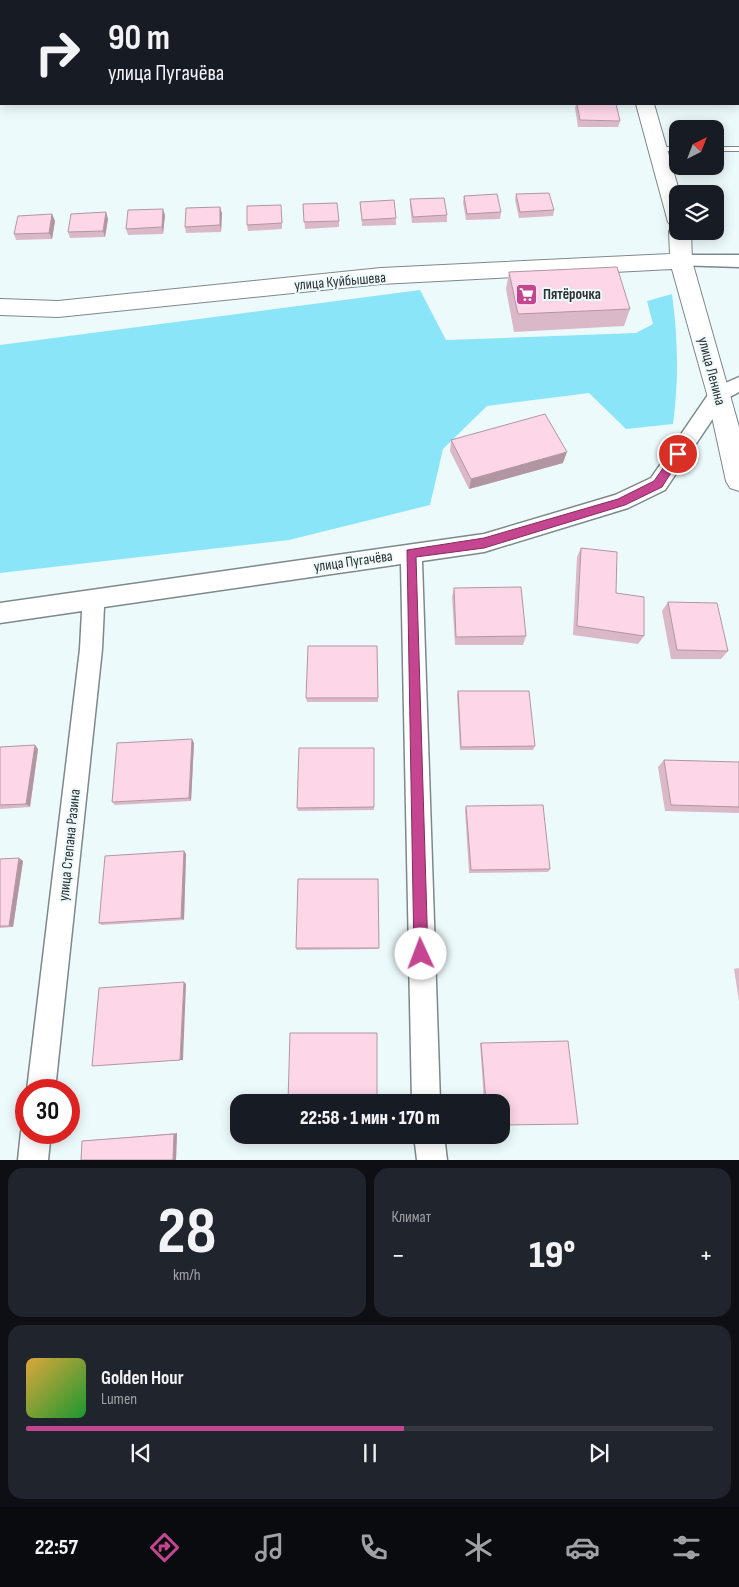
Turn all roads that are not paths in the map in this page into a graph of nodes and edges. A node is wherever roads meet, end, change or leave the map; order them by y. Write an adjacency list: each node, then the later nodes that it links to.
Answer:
1 (645, 105): 2 (main road)
2 (657, 149): 3 (lane); 6 (main road)
3 (669, 149)
4 (724, 149): 5 (lane)
5 (739, 149)
6 (669, 191)
7 (681, 240): 8 (main road, улица Ленина)
8 (682, 261): 9 (street); 10 (main road, улица Куйбышева); 11 (main road, улица Ленина)
9 (739, 262)
10 (0, 307)
11 (729, 389): 12 (main road, улица Ленина); 13 (street, улица Пугачёва)
12 (739, 481)
13 (411, 553): 14 (street, улица Пугачёва); 17 (street)
14 (94, 599): 15 (street, улица Пугачёва); 16 (street, улица Степана Разина)
15 (0, 613)
16 (42, 1079)
17 (426, 1094)
18 (35, 1144): 20 (street)
19 (430, 1144): 21 (street)
20 (33, 1160)
21 (432, 1160)

